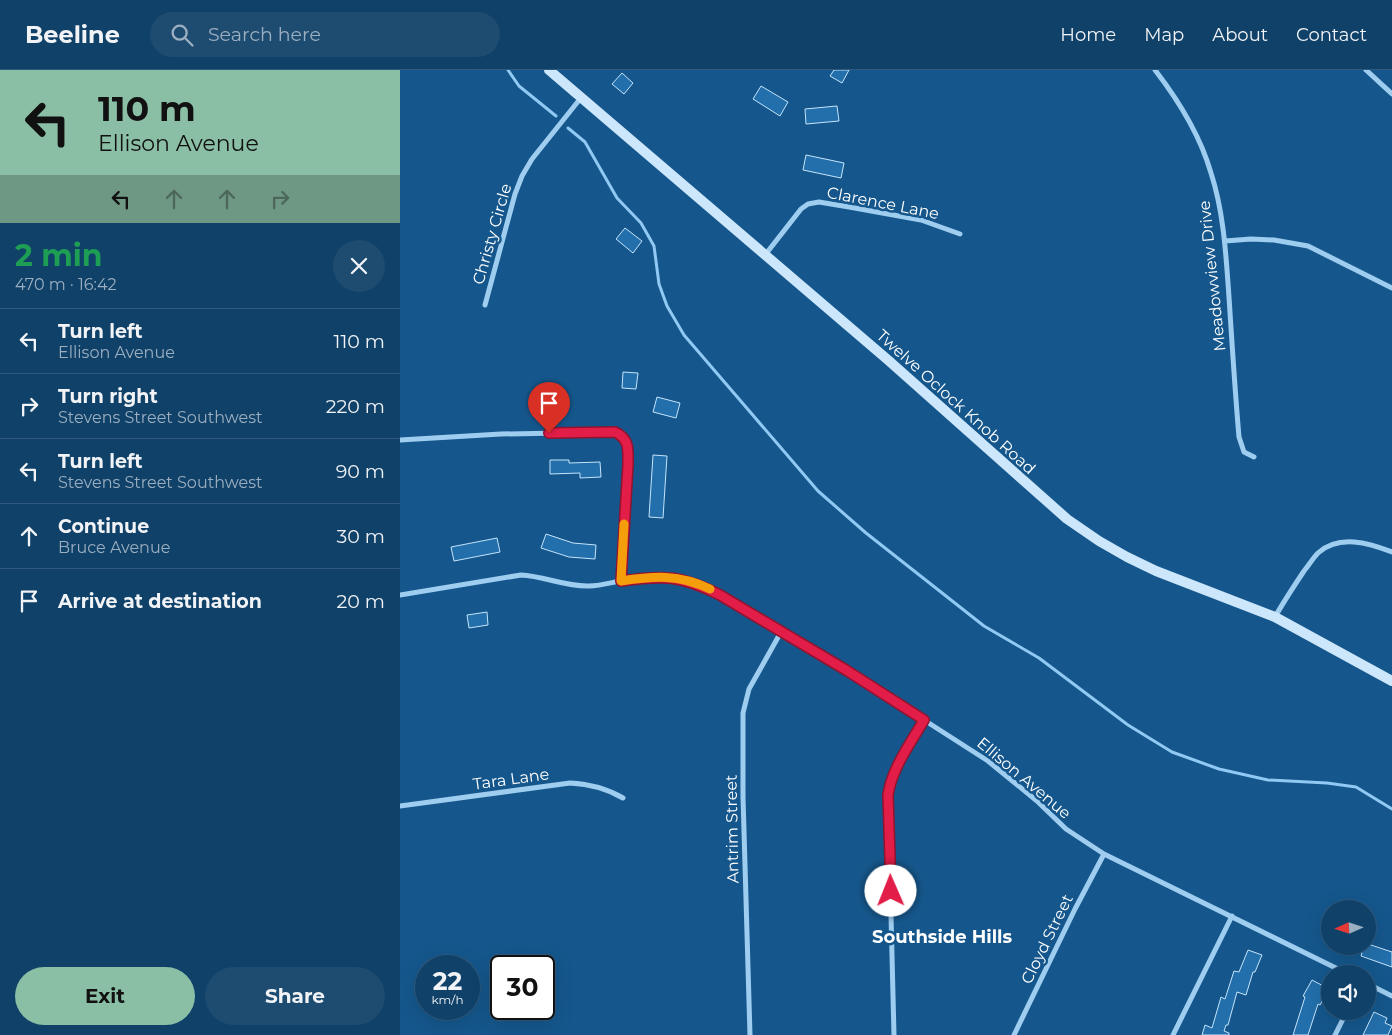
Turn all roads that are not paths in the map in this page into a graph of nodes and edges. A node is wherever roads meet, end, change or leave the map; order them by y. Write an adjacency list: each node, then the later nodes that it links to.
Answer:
1 (548, 70): 5 (street, Twelve Oclock Knob Road)
2 (1156, 70): 7 (street, Meadowview Drive)
3 (1366, 70): 4 (street)
4 (1392, 94)
5 (580, 99): 8 (street, Twelve Oclock Knob Road); 10 (street, Christy Circle)
6 (960, 234): 8 (street, Clarence Lane)
7 (1225, 241): 9 (street); 12 (street, Meadowview Drive)
8 (764, 255): 16 (street, Twelve Oclock Knob Road)
9 (1392, 288)
10 (485, 305)
11 (400, 440): 14 (street)
12 (1254, 457)
13 (1392, 552): 16 (street)
14 (621, 581): 15 (street, Ellison Avenue); 17 (street, Ellison Avenue)
15 (400, 596)
16 (1275, 617): 18 (street, Twelve Oclock Knob Road)
17 (781, 632): 19 (street, Ellison Avenue); 28 (street, Antrim Street)
18 (1392, 681)
19 (924, 720): 22 (street, Ellison Avenue); 29 (street)
20 (622, 798): 21 (street, Tara Lane)
21 (400, 806)
22 (1104, 854): 23 (street, Ellison Avenue); 30 (street, Cloyd Street)
23 (1232, 916): 24 (street, Ellison Avenue); 31 (street)
24 (1330, 965)
25 (1376, 988): 26 (street)
26 (1392, 996)
27 (1342, 1020): 32 (street)
28 (750, 1035)
29 (894, 1035)
30 (1014, 1035)
31 (1173, 1035)
32 (1335, 1035)

